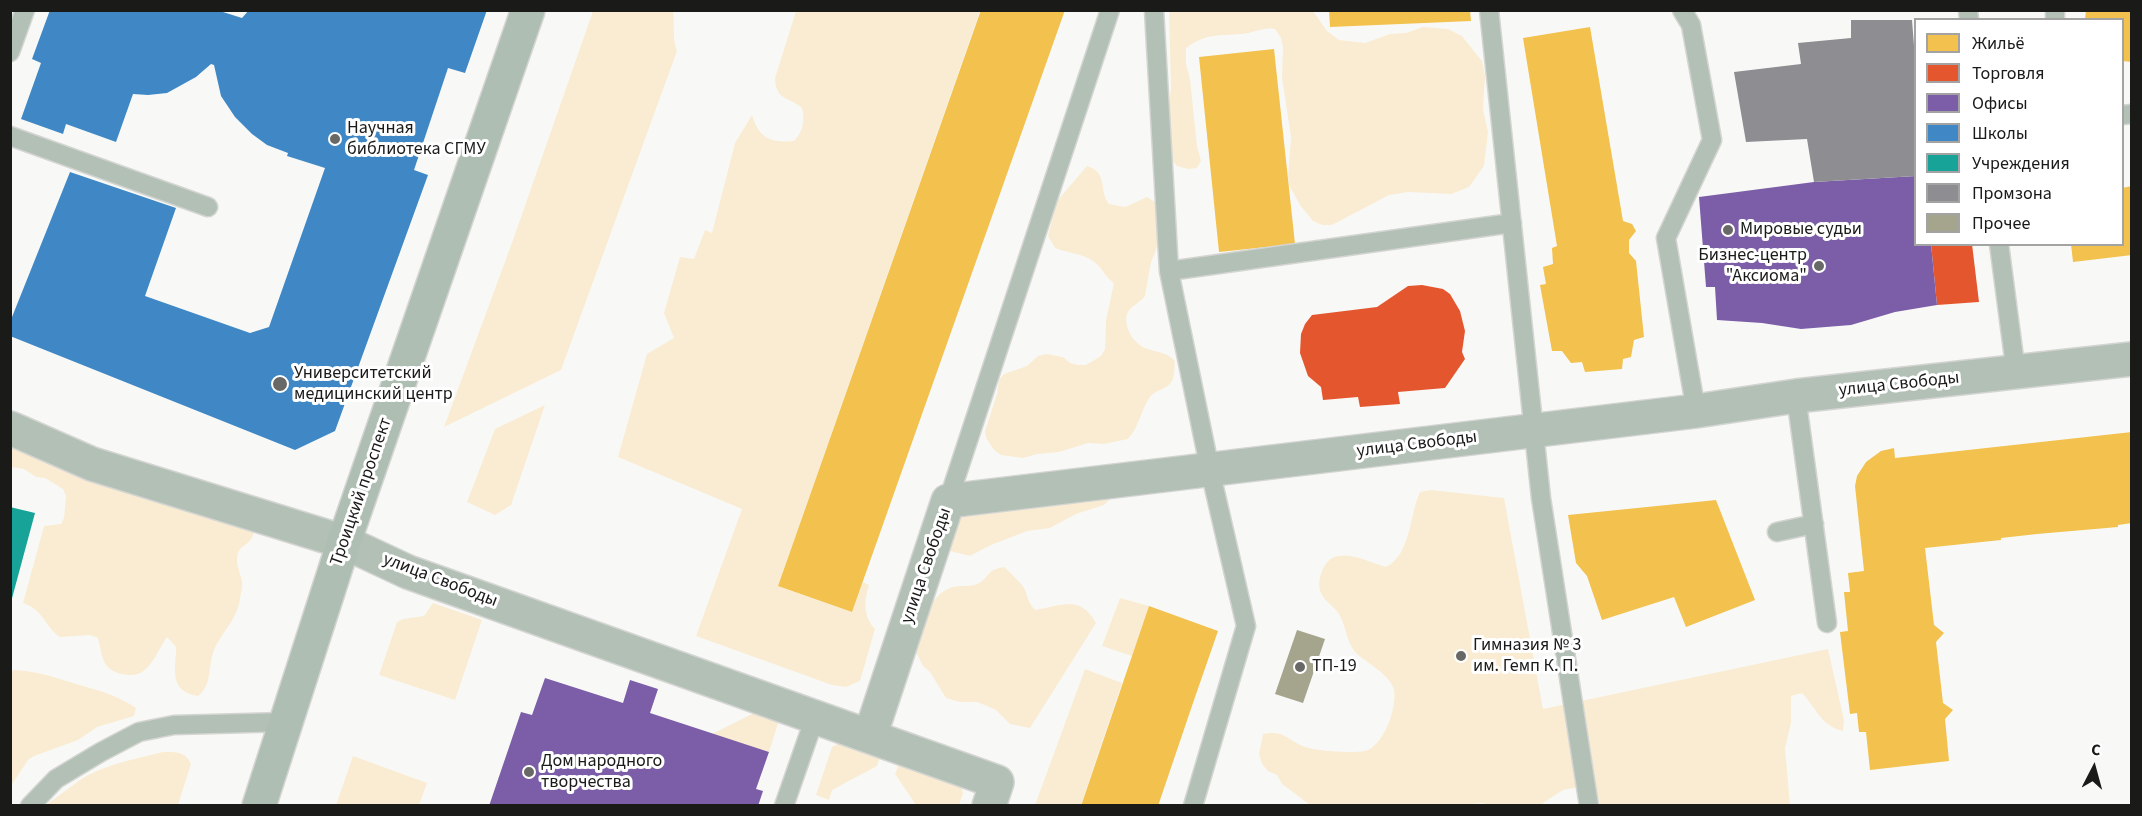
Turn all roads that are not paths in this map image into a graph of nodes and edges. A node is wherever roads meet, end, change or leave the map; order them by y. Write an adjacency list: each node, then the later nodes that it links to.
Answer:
1 (25, 10): 7 (lane)
2 (528, 10): 23 (main road, Троицкий проспект)
3 (1110, 10): 20 (lane)
4 (1154, 10): 12 (lane)
5 (1489, 10): 10 (lane)
6 (1682, 10): 16 (lane)
7 (10, 52)
8 (10, 136): 9 (lane)
9 (208, 207)
10 (1512, 223): 12 (lane); 18 (lane)
11 (1999, 246): 14 (lane)
12 (1170, 271): 19 (lane)
13 (2132, 359): 14 (street, улица Свободы)
14 (2016, 373): 15 (street, улица Свободы)
15 (1796, 396): 16 (street, улица Свободы); 21 (lane)
16 (1696, 411): 18 (street, улица Свободы)
17 (10, 428): 23 (street, улица Свободы)
18 (1533, 431): 19 (street, улица Свободы); 33 (lane)
19 (1210, 470): 20 (street, улица Свободы); 32 (lane)
20 (948, 501): 27 (street, улица Свободы)
21 (1814, 524): 22 (lane); 24 (lane)
22 (1777, 532)
23 (344, 543): 25 (street, улица Свободы); 26 (main road, Троицкий проспект)
24 (1827, 623)
25 (815, 717): 27 (street, улица Свободы); 31 (lane)
26 (286, 722): 29 (lane); 30 (main road, Троицкий проспект)
27 (870, 736): 28 (street, улица Свободы)
28 (993, 794)
29 (30, 806)
30 (258, 806)
31 (784, 806)
32 (1193, 806)
33 (1589, 806)

